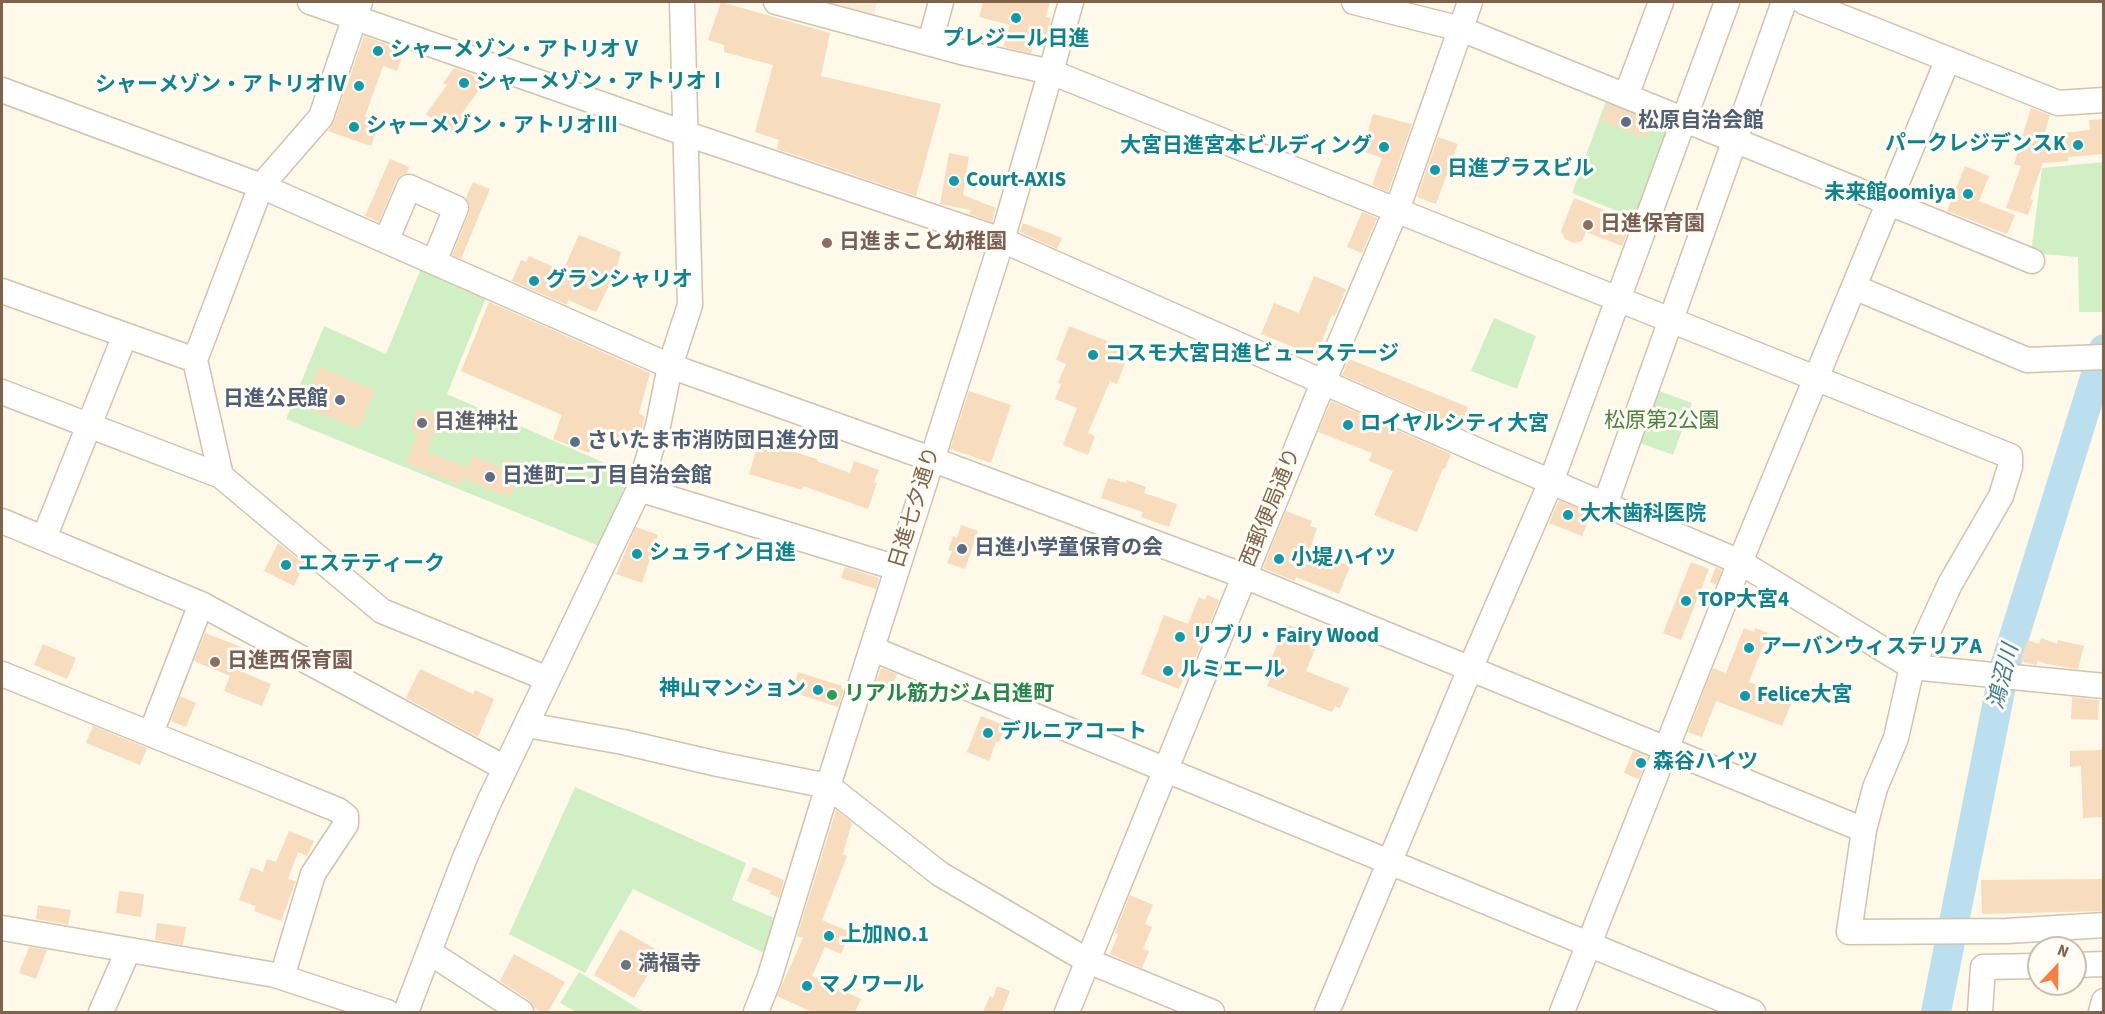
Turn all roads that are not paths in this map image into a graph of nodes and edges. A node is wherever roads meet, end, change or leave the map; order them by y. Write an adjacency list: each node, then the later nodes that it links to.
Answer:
1 (310, 2): 12 (street)
2 (682, 2): 21 (street)
3 (776, 2): 14 (street)
4 (941, 2): 14 (street)
5 (1071, 2): 16 (street, 日進七夕通り)
6 (1354, 2): 13 (street)
7 (1470, 2): 13 (street, 西郵便局通り)
8 (1661, 2): 18 (street)
9 (1727, 2): 20 (street)
10 (1784, 2): 22 (street)
11 (1804, 2): 15 (street)
12 (357, 9): 21 (street); 23 (street)
13 (1461, 29): 18 (street); 25 (street, 西郵便局通り)
14 (930, 44): 16 (street)
15 (1948, 59): 19 (street); 24 (street)
16 (1051, 72): 25 (street); 26 (street, 日進七夕通り)
17 (2, 90): 23 (street)
18 (1626, 96): 20 (street)
19 (2103, 100)
20 (1683, 119): 22 (street); 32 (street)
21 (684, 133): 26 (street); 37 (street)
22 (1734, 140): 24 (street); 33 (street)
23 (261, 186): 27 (street); 36 (street)
24 (1888, 203): 28 (street); 30 (street)
25 (1396, 210): 32 (street); 39 (street, 西郵便局通り)
26 (1002, 240): 39 (street); 42 (street, 日進七夕通り)
27 (386, 241): 29 (street); 29 (street)
28 (2032, 261)
29 (434, 262): 37 (street)
30 (1854, 287): 35 (street); 38 (street)
31 (2, 291): 34 (street)
32 (1618, 299): 33 (street); 44 (street)
33 (1671, 320): 38 (street); 46 (street)
34 (125, 335): 36 (street); 41 (street)
35 (2100, 358)
36 (195, 360): 43 (street)
37 (670, 366): 42 (street); 45 (street)
38 (1816, 378): 49 (street); 54 (street)
39 (1323, 383): 44 (street); 51 (street, 西郵便局通り)
40 (2, 392): 41 (street)
41 (89, 426): 43 (street); 48 (street)
42 (931, 459): 50 (street, 日進七夕通り); 51 (street)
43 (221, 476): 57 (street)
44 (1551, 482): 46 (street); 55 (street)
45 (639, 489): 50 (street); 57 (street)
46 (1605, 505): 49 (street)
47 (2, 521): 48 (street)
48 (44, 538): 52 (street)
49 (1740, 562): 54 (street); 61 (street)
50 (897, 568): 53 (street, 日進七夕通り)
51 (1244, 576): 55 (street); 63 (street, 西郵便局通り)
52 (201, 604): 60 (street); 62 (street)
53 (873, 649): 63 (street); 64 (street, 日進七夕通り)
54 (1911, 667): 58 (street); 65 (street)
55 (1470, 669): 61 (street); 66 (street)
56 (2, 674): 60 (street)
57 (548, 679): 59 (street)
58 (2103, 686)
59 (527, 725): 62 (street); 64 (street)
60 (151, 733): 76 (street)
61 (1666, 749): 65 (street); 69 (street)
62 (505, 768): 71 (street)
63 (1165, 770): 66 (street); 72 (street, 西郵便局通り)
64 (828, 786): 72 (street); 82 (street, 日進七夕通り)
65 (1864, 830): 67 (street)
66 (1389, 863): 69 (street); 85 (street)
67 (2103, 925)
68 (2, 928): 70 (street)
69 (1589, 944): 86 (street); 87 (street)
70 (128, 951): 76 (street); 78 (street)
71 (429, 952): 80 (street); 81 (street)
72 (1088, 961): 83 (street, 西郵便局通り); 84 (street)
73 (2103, 964): 74 (street)
74 (2087, 965)
75 (2027, 966): 88 (street)
76 (282, 977): 79 (street)
77 (2103, 1001): 89 (street)
78 (101, 1012)
79 (387, 1012)
80 (406, 1012)
81 (521, 1012)
82 (756, 1012)
83 (1066, 1012)
84 (1212, 1012)
85 (1327, 1012)
86 (1562, 1012)
87 (1753, 1012)
88 (1980, 1012)
89 (2101, 1012)

